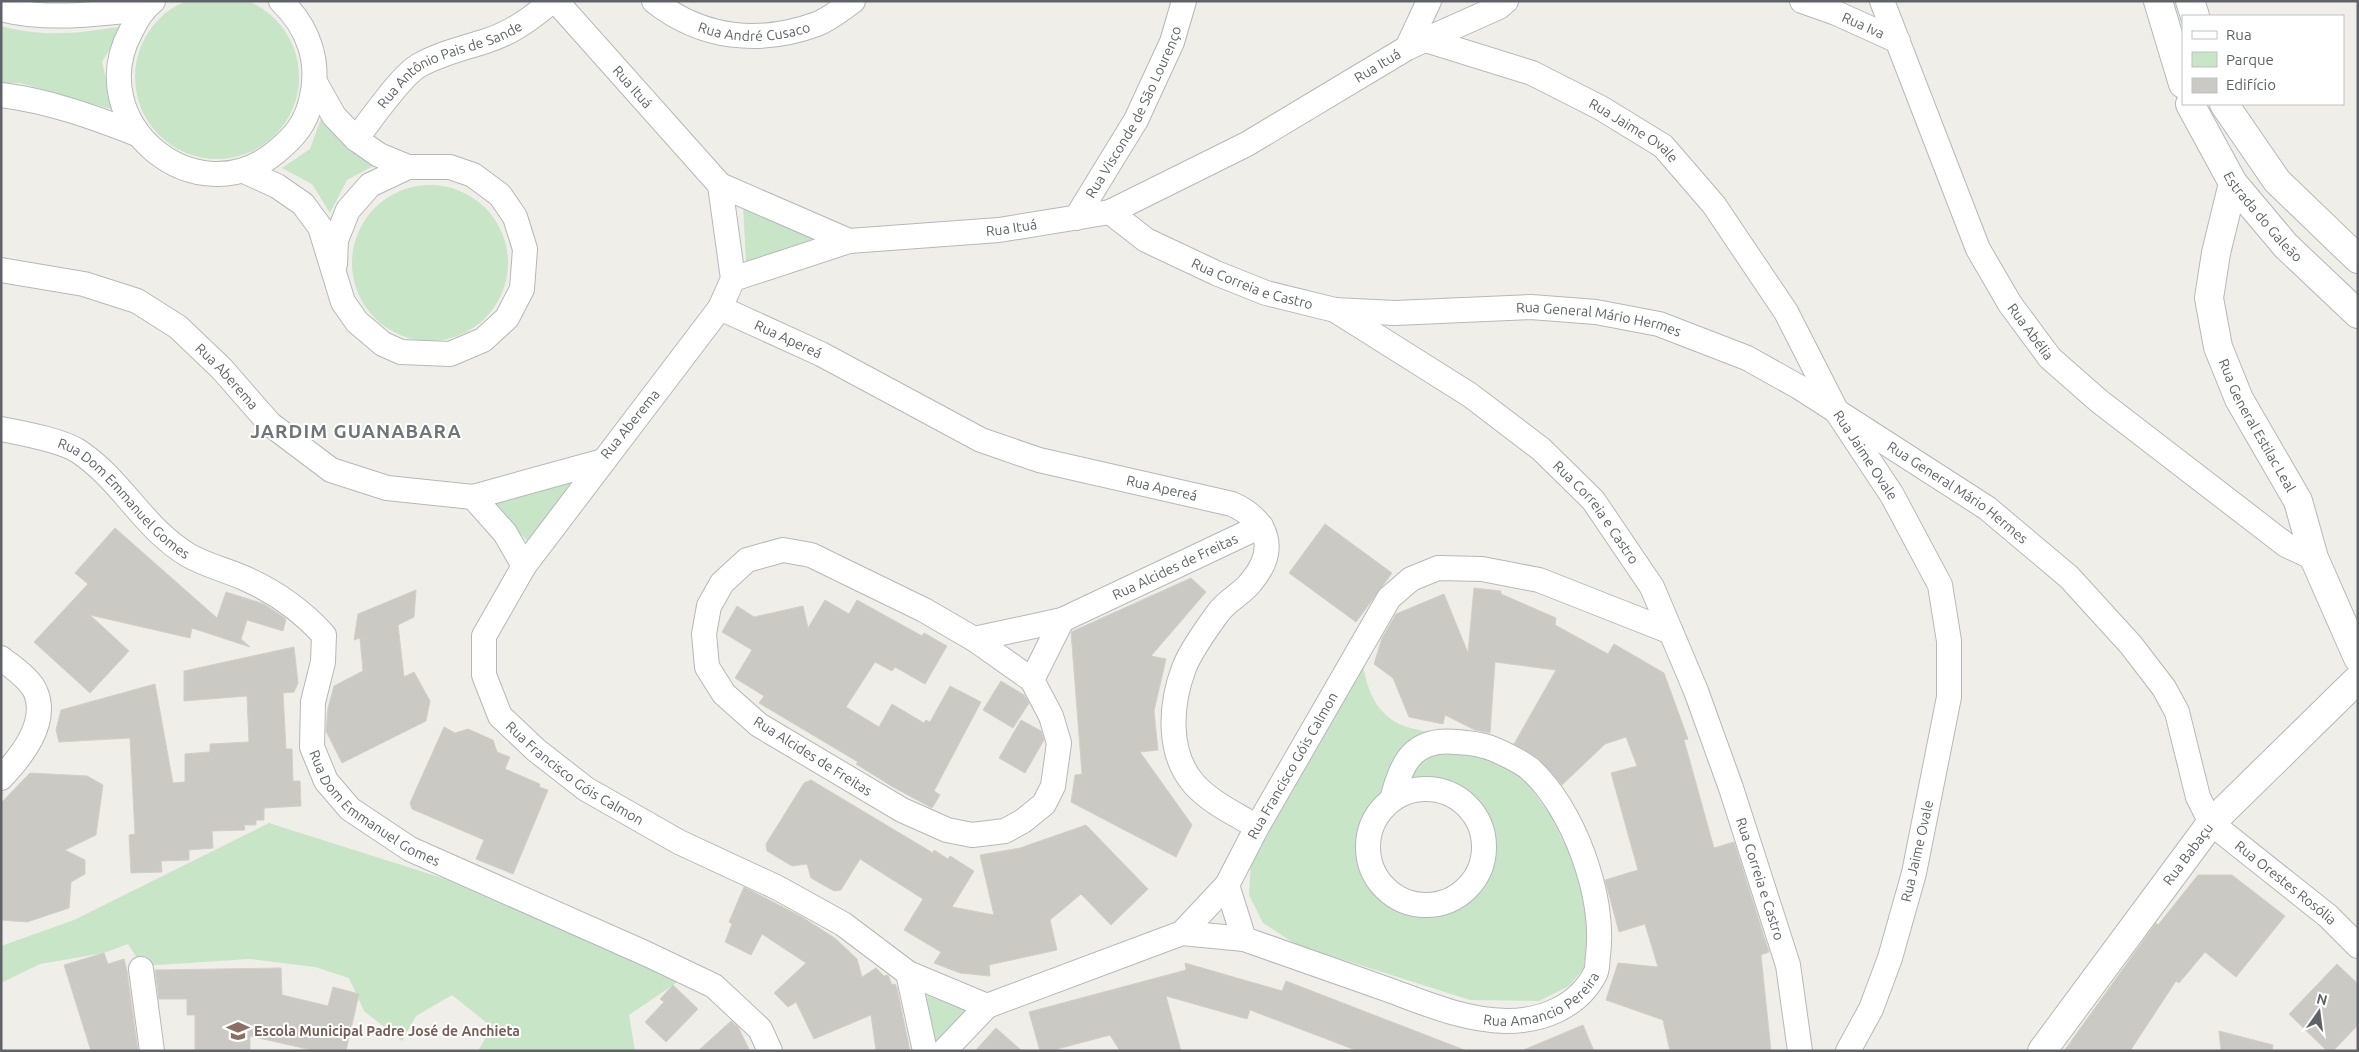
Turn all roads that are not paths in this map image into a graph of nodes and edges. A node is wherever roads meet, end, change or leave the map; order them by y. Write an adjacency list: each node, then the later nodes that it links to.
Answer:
1 (281, 1): 18 (street)
2 (552, 1): 23 (street, Rua Antônio Pais de Sande)
3 (556, 1): 27 (street, Rua Ituá)
4 (654, 1): 5 (street, Rua André Cusaco)
5 (853, 1)
6 (1184, 1): 29 (street, Rua Visconde de São Lourenço)
7 (1429, 1): 16 (street)
8 (1522, 1): 12 (street)
9 (1802, 1): 15 (street, Rua Iva)
10 (1882, 1): 15 (street, Rua Abélia)
11 (2158, 1): 17 (street)
12 (1503, 4): 16 (street, Rua Ituá)
13 (148, 5): 14 (street); 22 (street)
14 (1, 9)
15 (1898, 41): 43 (street, Rua Abélia)
16 (1417, 44): 28 (street, Rua Ituá); 38 (street, Rua Jaime Ovale)
17 (2182, 81)
18 (316, 84): 23 (street); 25 (street)
19 (1, 95): 22 (street)
20 (2191, 105): 26 (street, Estrada do Galeão)
21 (2225, 105): 31 (street)
22 (137, 134): 25 (street)
23 (356, 139): 24 (street)
24 (408, 167): 33 (street); 33 (street)
25 (244, 170): 33 (street)
26 (2233, 183): 37 (street, Estrada do Galeão); 43 (street, Rua General Estilac Leal)
27 (720, 185): 30 (street, Rua Ituá); 34 (street)
28 (1110, 212): 29 (street, Rua Ituá); 36 (street, Rua Correia e Castro)
29 (1076, 218): 30 (street, Rua Ituá)
30 (849, 241): 34 (street)
31 (2358, 258)
32 (1, 270): 41 (street, Rua Aberema)
33 (334, 270)
34 (733, 279): 35 (street, Rua Aberema)
35 (720, 308): 40 (street, Rua Aberema); 42 (street, Rua Apereá)
36 (1335, 310): 38 (street, Rua General Mário Hermes); 46 (street, Rua Correia e Castro)
37 (2358, 314)
38 (1837, 412): 54 (street, Rua General Mário Hermes); 68 (street, Rua Jaime Ovale)
39 (1, 429): 64 (street, Rua Dom Emmanuel Gomes)
40 (603, 461): 41 (street, Rua Aberema); 44 (street, Rua Francisco Góis Calmon)
41 (473, 497): 44 (street)
42 (1261, 526): 45 (street, Rua Alcides de Freitas); 55 (street)
43 (2314, 558): 49 (street, Rua General Estilac Leal)
44 (524, 566): 61 (street, Rua Francisco Góis Calmon)
45 (1062, 620): 47 (street, Rua Alcides de Freitas); 51 (street)
46 (1671, 632): 55 (street, Rua Francisco Góis Calmon); 67 (street, Rua Correia e Castro)
47 (974, 639): 51 (street, Rua Alcides de Freitas); 51 (street, Rua Alcides de Freitas)
48 (1, 658): 52 (street)
49 (2358, 658)
50 (2358, 678): 54 (street, Rua Babaçu)
51 (1032, 680)
52 (1, 778)
53 (1392, 800): 53 (street, Rua Amancio Pereira); 58 (street, Rua Amancio Pereira)
54 (2211, 823): 59 (street, Rua Orestes Rosólia); 69 (street, Rua Babaçu)
55 (1257, 827): 56 (street, Rua Francisco Góis Calmon)
56 (1227, 885): 57 (street, Rua Francisco Góis Calmon); 58 (street)
57 (1182, 934): 58 (street, Rua Amancio Pereira); 62 (street, Rua Francisco Góis Calmon)
58 (1244, 939)
59 (2358, 946)
60 (141, 969): 63 (street)
61 (908, 973): 62 (street, Rua Francisco Góis Calmon); 65 (street)
62 (987, 1006): 66 (street)
63 (152, 1051)
64 (770, 1051)
65 (926, 1051)
66 (944, 1051)
67 (1800, 1051)
68 (1848, 1051)
69 (2042, 1051)

